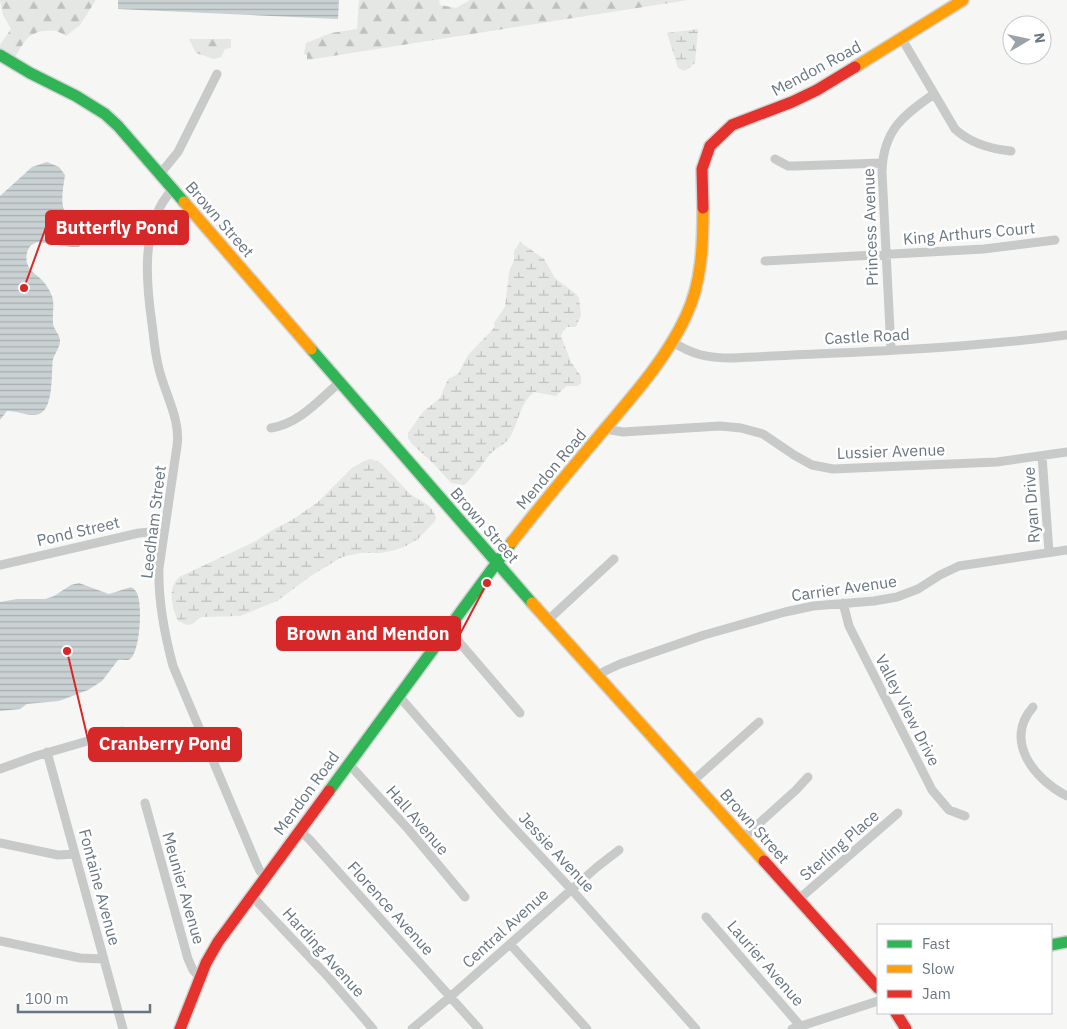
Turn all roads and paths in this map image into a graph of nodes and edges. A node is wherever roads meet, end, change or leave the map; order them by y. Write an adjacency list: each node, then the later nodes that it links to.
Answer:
1 (963, 0): 2 (street, Mendon Road)
2 (902, 39): 5 (street); 15 (street, Mendon Road)
3 (0, 55): 9 (street, Brown Street)
4 (217, 74): 9 (street)
5 (934, 94): 6 (street); 8 (street, Princess Avenue)
6 (1011, 151)
7 (775, 159): 8 (street)
8 (882, 163): 12 (street, Princess Avenue)
9 (160, 174): 10 (street, Brown Street)
10 (173, 189): 17 (street, Brown Street); 22 (street, Leedham Street)
11 (1055, 240): 12 (street, King Arthurs Court)
12 (886, 255): 13 (street, King Arthurs Court); 16 (street, Princess Avenue)
13 (764, 261)
14 (1067, 335): 16 (street, Castle Road)
15 (671, 342): 16 (street, Castle Road); 18 (street, Mendon Road)
16 (891, 350)
17 (340, 382): 19 (street); 26 (street, Brown Street)
18 (607, 427): 21 (street, Lussier Avenue); 26 (street, Mendon Road)
19 (270, 428)
20 (1067, 452): 21 (street, Lussier Avenue)
21 (1042, 456): 24 (street, Ryan Drive)
22 (164, 531): 27 (street, Pond Street); 51 (street, Leedham Street)
23 (1067, 550): 24 (street, Carrier Avenue)
24 (1049, 552): 28 (street, Carrier Avenue)
25 (614, 559): 29 (street)
26 (496, 563): 29 (street, Brown Street); 30 (street, Mendon Road)
27 (0, 565)
28 (843, 603): 31 (street, Carrier Avenue); 45 (street, Valley View Drive)
29 (548, 620): 31 (street, Brown Street)
30 (447, 628): 32 (street, Mendon Road); 34 (street)
31 (598, 676): 41 (street, Brown Street)
32 (398, 695): 38 (street, Mendon Road); 52 (street, Jessie Avenue)
33 (1033, 707): 42 (street)
34 (520, 712)
35 (759, 722): 41 (street)
36 (122, 731): 37 (street)
37 (47, 752): 39 (street); 50 (street, Fontaine Avenue)
38 (348, 763): 46 (street, Mendon Road); 54 (street, Hall Avenue)
39 (0, 769)
40 (808, 777): 47 (street)
41 (693, 781): 47 (street, Brown Street)
42 (1067, 796)
43 (145, 803): 62 (street, Meunier Avenue)
44 (898, 813): 55 (street, Sterling Place)
45 (965, 816)
46 (300, 832): 51 (street, Mendon Road); 64 (street, Florence Avenue)
47 (744, 837): 55 (street, Brown Street)
48 (0, 843): 50 (street)
49 (619, 850): 52 (street, Central Avenue)
50 (75, 854): 61 (street, Fontaine Avenue)
51 (266, 877): 53 (street, Mendon Road)
52 (571, 889): 59 (street, Central Avenue); 74 (street, Jessie Avenue)
53 (252, 896): 62 (street, Mendon Road); 70 (street, Harding Avenue)
54 (465, 897)
55 (799, 899): 63 (street, Brown Street)
56 (706, 917): 67 (street, Laurier Avenue)
57 (0, 941): 61 (street)
58 (1067, 942): 60 (street)
59 (510, 944): 64 (street, Central Avenue); 73 (street)
60 (1052, 945)
61 (104, 959): 68 (street, Fontaine Avenue)
62 (200, 978): 69 (street, Mendon Road)
63 (877, 987)
64 (450, 997): 71 (street, Central Avenue); 72 (street, Florence Avenue)
65 (877, 1001): 67 (street)
66 (897, 1014): 75 (street)
67 (798, 1028)
68 (123, 1029)
69 (180, 1029)
70 (373, 1029)
71 (412, 1029)
72 (479, 1029)
73 (587, 1029)
74 (696, 1029)
75 (906, 1029)

